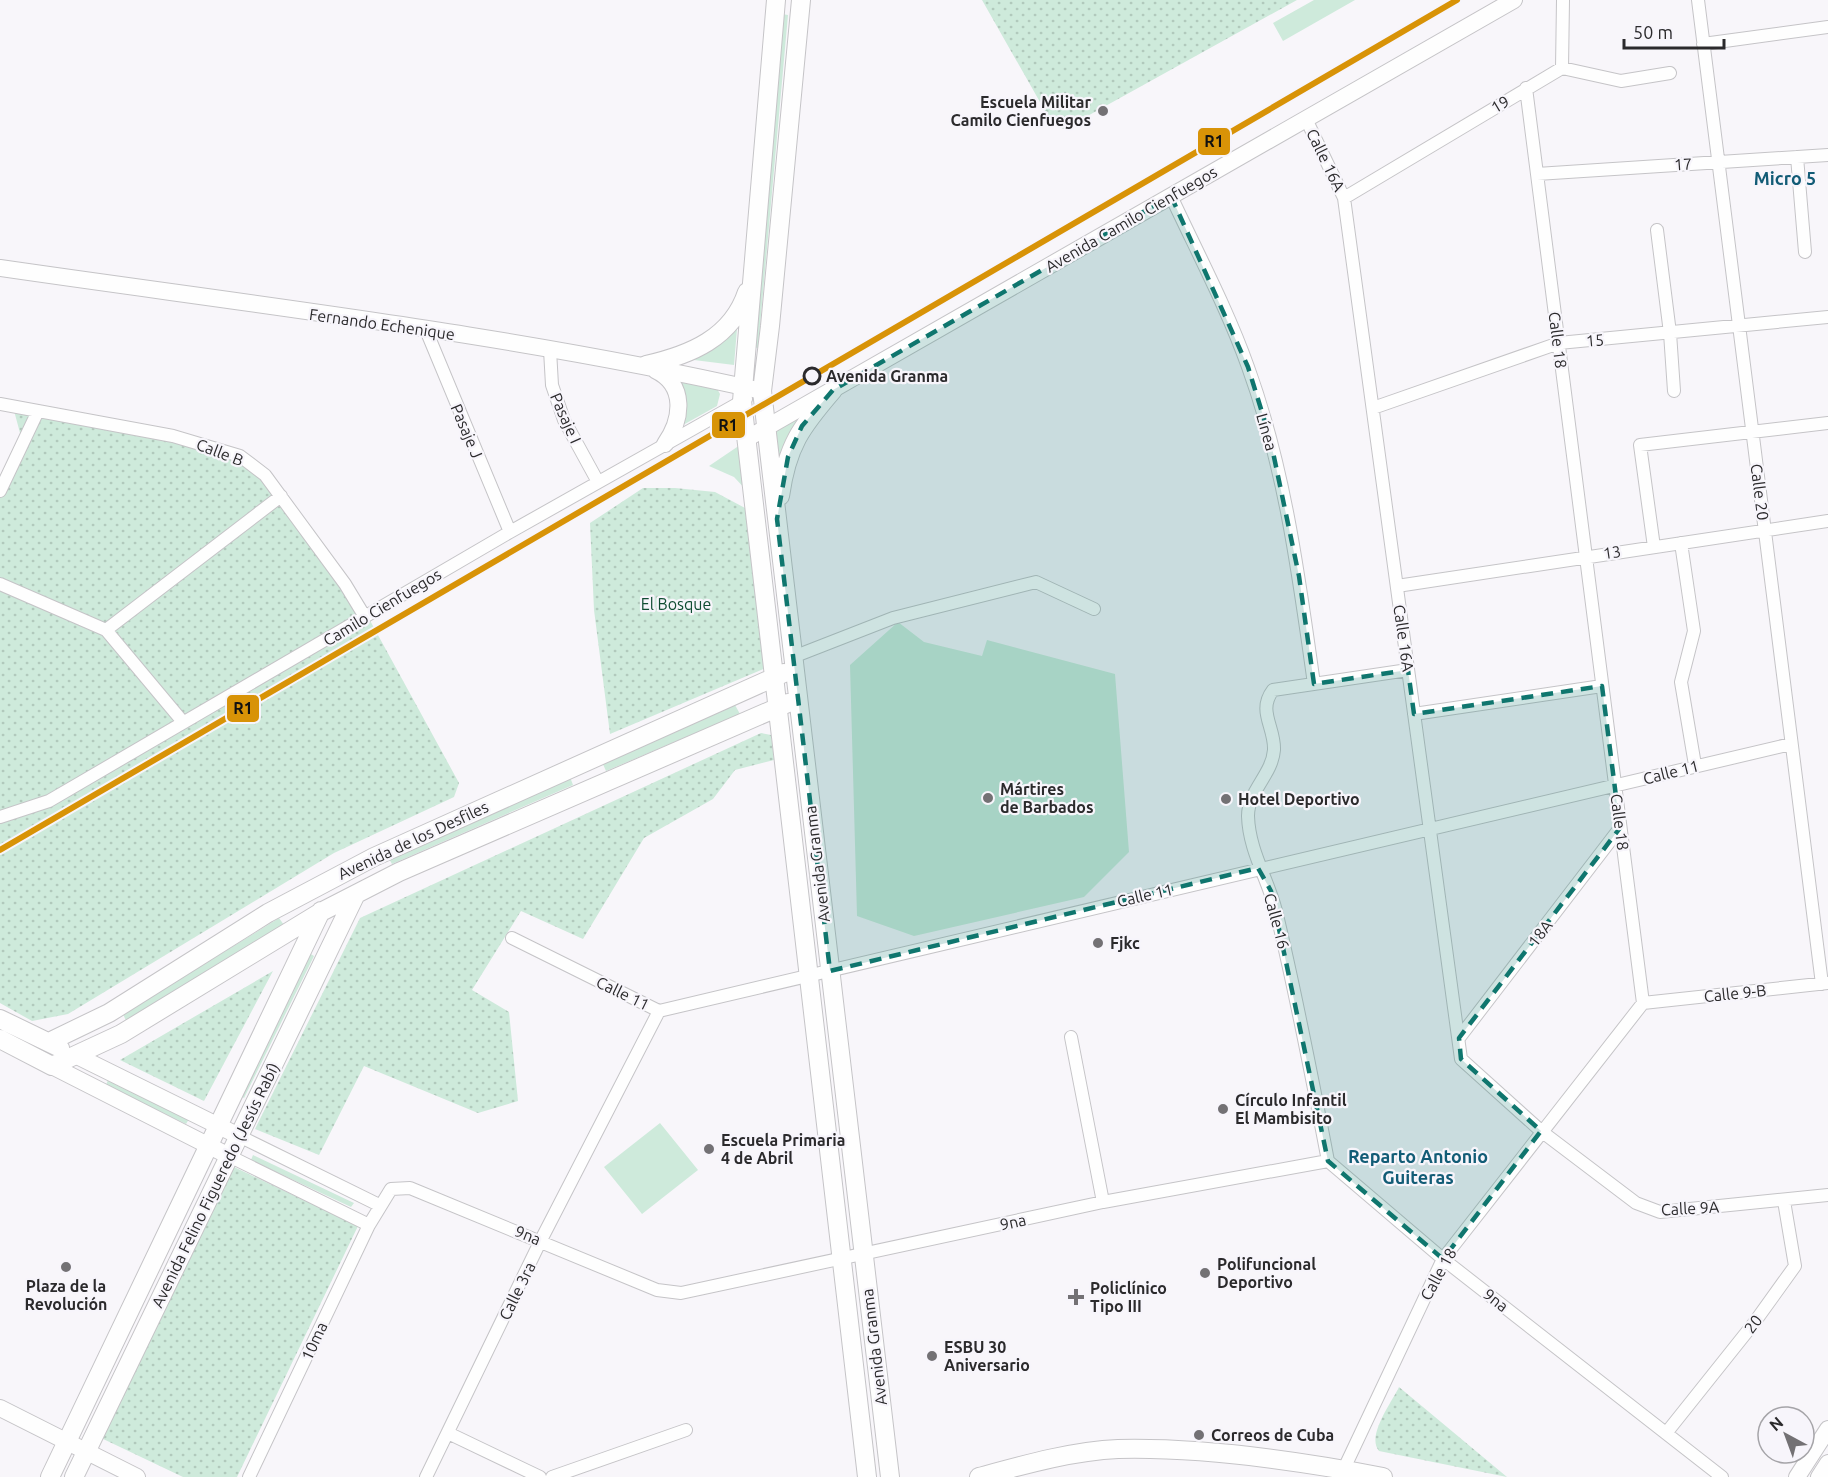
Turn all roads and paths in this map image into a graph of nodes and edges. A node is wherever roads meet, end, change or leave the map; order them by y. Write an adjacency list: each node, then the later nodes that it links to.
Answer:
1 (776, 0): 21 (main road, Avenida Granma)
2 (801, 0): 30 (main road, Avenida Granma)
3 (1514, 0): 11 (street, Avenida Camilo Cienfuegos)
4 (1563, 0): 8 (street)
5 (1698, 0): 7 (street, Calle 20)
6 (1828, 27): 7 (street)
7 (1703, 44): 14 (street, Calle 20)
8 (1562, 68): 9 (street); 10 (street, 19)
9 (1670, 73)
10 (1526, 88): 15 (street, Calle 18); 17 (street, 19)
11 (1306, 119): 16 (street, Avenida Camilo Cienfuegos); 17 (street, Calle 16A)
12 (1828, 155): 13 (street, 17)
13 (1797, 157): 14 (street, 17); 19 (street)
14 (1718, 162): 15 (street, 17); 23 (street, Calle 20)
15 (1537, 174): 26 (street, Calle 18)
16 (1171, 196): 29 (street, Avenida Camilo Cienfuegos); 59 (street, Línea)
17 (1344, 198): 34 (street, Calle 16A)
18 (1657, 230): 25 (street)
19 (1805, 252)
20 (0, 268): 24 (street, Fernando Echenique)
21 (753, 273): 28 (main road); 32 (main road, Avenida Granma)
22 (1828, 317): 23 (street, 15)
23 (1739, 326): 25 (street, 15); 38 (street, Calle 20)
24 (426, 330): 27 (street, Fernando Echenique); 47 (street, Pasaje J)
25 (1670, 333): 26 (street, 15); 31 (street)
26 (1559, 343): 34 (street, 15); 50 (street, Calle 18)
27 (550, 350): 28 (street, Fernando Echenique); 41 (street, Pasaje I)
28 (646, 365): 32 (street, Fernando Echenique); 40 (street)
29 (833, 390): 37 (street, Avenida Camilo Cienfuegos); 44 (main road)
30 (762, 391): 32 (street, Fernando Echenique); 37 (main road, Avenida Granma)
31 (1674, 391)
32 (742, 394): 39 (main road, Avenida Granma); 40 (street, Camilo Cienfuegos)
33 (0, 404): 35 (street, Calle B)
34 (1373, 408): 52 (street, Calle 16A)
35 (38, 411): 42 (street); 43 (street, Calle B)
36 (1828, 423): 38 (street)
37 (766, 428): 39 (street, Avenida Camilo Cienfuegos); 44 (main road, Avenida Granma)
38 (1752, 432): 46 (street, Calle 20); 49 (street)
39 (748, 438): 58 (main road, Avenida Granma)
40 (665, 444): 41 (street, Camilo Cienfuegos)
41 (598, 482): 47 (street, Camilo Cienfuegos)
42 (0, 491)
43 (281, 496): 54 (street, Calle B); 55 (street)
44 (777, 519): 56 (main road, Avenida Granma)
45 (1828, 522): 46 (street, 13)
46 (1765, 531): 48 (street, 13); 65 (street, Calle 20)
47 (510, 532): 54 (street, Camilo Cienfuegos)
48 (1681, 543): 49 (street, 13); 67 (street)
49 (1654, 547): 50 (street, 13)
50 (1586, 556): 52 (street, 13); 60 (street, Calle 18)
51 (0, 584): 55 (street)
52 (1397, 586): 57 (street, Calle 16A)
53 (1094, 609): 56 (street)
54 (365, 617): 64 (street, Camilo Cienfuegos)
55 (106, 630): 64 (street)
56 (794, 663): 58 (main road, Avenida de los Desfiles); 61 (main road, Avenida Granma)
57 (1408, 670): 59 (street); 63 (street, Calle 16A)
58 (775, 676): 62 (main road, Avenida Granma); 66 (main road, Avenida de los Desfiles)
59 (1314, 684): 73 (street, Calle 16)
60 (1602, 686): 63 (street); 68 (street, Calle 18)
61 (798, 699): 62 (main road, Avenida de los Desfiles); 78 (main road, Avenida Granma)
62 (779, 706): 69 (main road, Avenida de los Desfiles); 79 (main road, Avenida Granma)
63 (1414, 714): 72 (street, Calle 16A)
64 (183, 722): 70 (street, Camilo Cienfuegos)
65 (1791, 744): 67 (street, Calle 11); 80 (street, Calle 20)
66 (585, 760): 69 (main road); 74 (main road, Avenida de los Desfiles)
67 (1695, 765): 68 (street, Calle 11)
68 (1615, 786): 71 (street, Calle 18); 72 (street, Calle 11)
69 (595, 787): 75 (main road, Avenida de los Desfiles)
70 (0, 817)
71 (1620, 828): 81 (street, Calle 18); 85 (street, 18A)
72 (1430, 831): 73 (street, Calle 11); 85 (street, Calle 16A)
73 (1258, 868): 78 (street, Calle 11); 95 (street, Calle 16)
74 (346, 871): 76 (main road, Avenida Felino Figueredo (Jesús Rabí)); 87 (main road, Avenida de los Desfiles)
75 (356, 894): 76 (main road, Avenida de los Desfiles); 92 (main road, Avenida Felino Figueredo (Jesús Rabí))
76 (321, 912): 88 (main road, Avenida de los Desfiles); 90 (main road, Avenida Felino Figueredo (Jesús Rabí))
77 (512, 938): 82 (street, Calle 11)
78 (830, 971): 79 (street, Calle 11); 102 (main road, Avenida Granma)
79 (809, 974): 82 (street, Calle 11); 103 (main road, Avenida Granma)
80 (1825, 984): 81 (street, Calle 9-B)
81 (1643, 1003): 91 (street, Calle 18)
82 (659, 1011): 101 (street, Calle 3ra)
83 (0, 1019): 87 (main road)
84 (1071, 1037): 98 (street)
85 (1459, 1038): 91 (street, Calle 16A)
86 (0, 1039): 89 (main road)
87 (49, 1042): 88 (main road)
88 (75, 1055): 89 (main road, Avenida de los Desfiles); 90 (street)
89 (52, 1066): 93 (street)
90 (218, 1125): 92 (street); 93 (main road, Avenida Felino Figueredo (Jesús Rabí))
91 (1541, 1131): 97 (street, Calle 9A); 104 (street, Calle 18)
92 (239, 1136): 94 (main road, Avenida Felino Figueredo (Jesús Rabí)); 99 (street)
93 (208, 1146): 94 (street); 110 (main road, Avenida Felino Figueredo (Jesús Rabí))
94 (229, 1156): 100 (street); 111 (main road, Avenida Felino Figueredo (Jesús Rabí))
95 (1328, 1161): 98 (street, 9na); 104 (street, 9na)
96 (1828, 1194): 97 (street, Calle 9A)
97 (1784, 1201): 108 (street, 20)
98 (1103, 1202): 102 (street, 9na)
99 (379, 1205): 100 (street, 10ma); 101 (street, 9na)
100 (369, 1225): 118 (street, 10ma)
101 (541, 1240): 103 (street, 9na); 109 (street, Calle 3ra)
102 (863, 1255): 103 (street, 9na); 123 (main road, Avenida Granma)
103 (842, 1259): 122 (main road, Avenida Granma)
104 (1443, 1259): 108 (street, 9na); 114 (street, Calle 18)
105 (0, 1408): 110 (street)
106 (1828, 1429): 127 (street)
107 (686, 1430): 121 (street)
108 (1667, 1432): 126 (street, 9na)
109 (448, 1433): 119 (street, Calle 3ra); 120 (street)
110 (67, 1441): 111 (street); 115 (main road, Avenida Felino Figueredo (Jesús Rabí))
111 (86, 1452): 116 (main road, Avenida Felino Figueredo (Jesús Rabí)); 117 (street)
112 (1828, 1463): 128 (street)
113 (1033, 1470): 114 (main road); 124 (main road)
114 (1341, 1473): 125 (main road)
115 (50, 1477)
116 (74, 1477)
117 (137, 1477)
118 (249, 1477)
119 (426, 1477)
120 (540, 1477)
121 (552, 1477)
122 (867, 1477)
123 (890, 1477)
124 (979, 1477)
125 (1383, 1477)
126 (1722, 1477)
127 (1797, 1477)
128 (1819, 1477)

